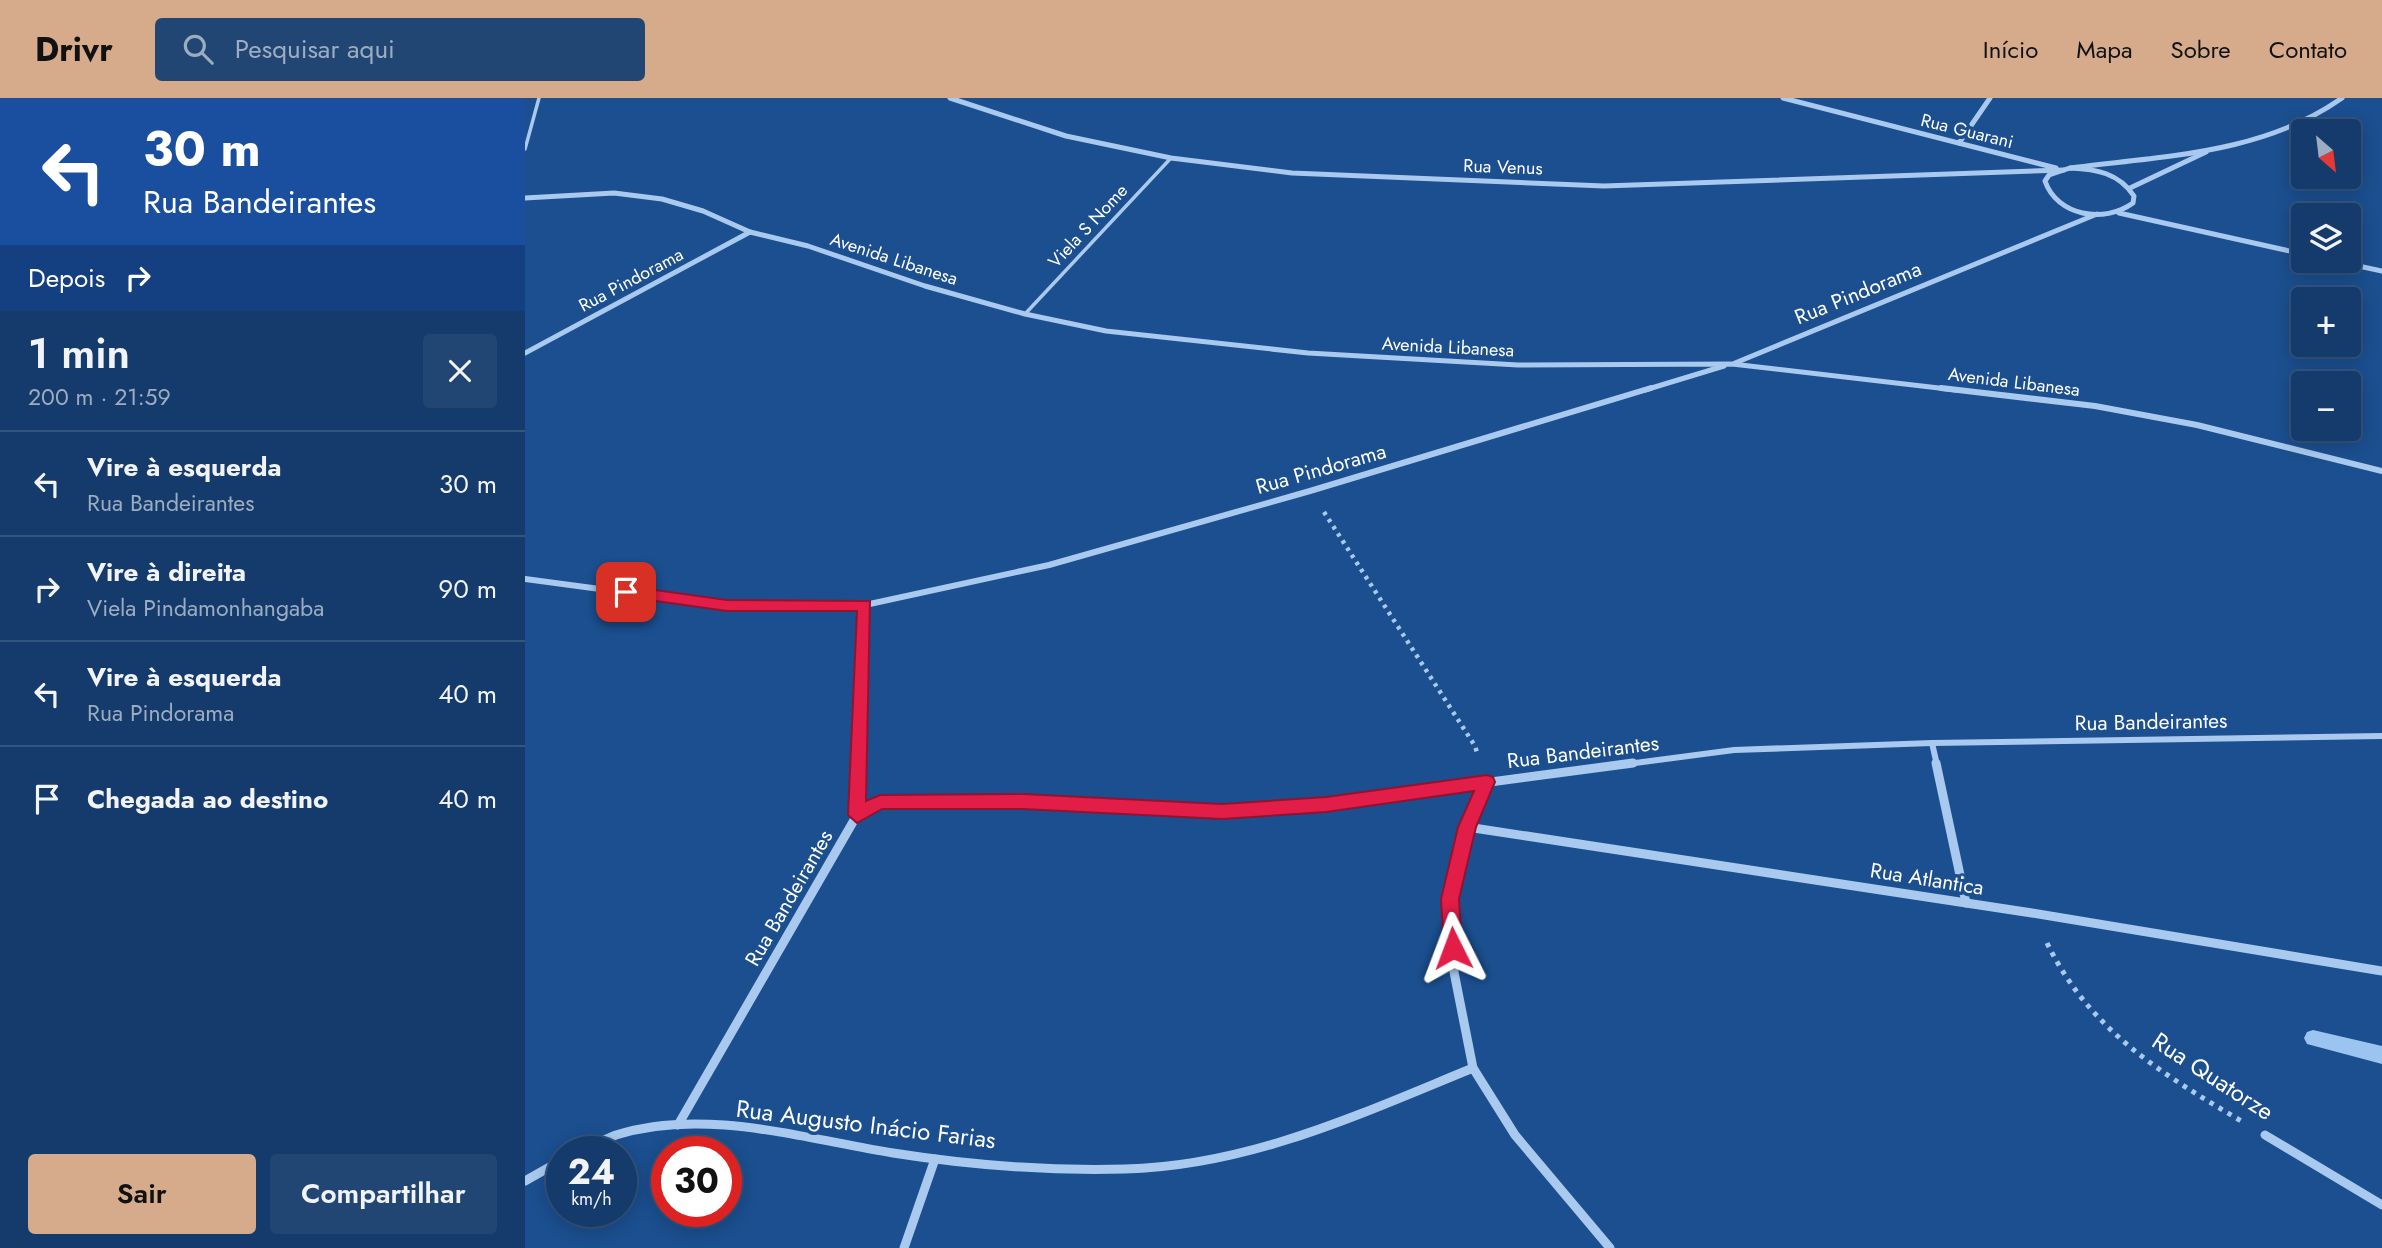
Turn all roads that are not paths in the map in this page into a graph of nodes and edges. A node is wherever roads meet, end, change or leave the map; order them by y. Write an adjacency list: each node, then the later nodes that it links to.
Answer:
1 (539, 98): 8 (lane)
2 (950, 98): 9 (street, Rua Venus)
3 (1783, 98): 6 (street, Rua Guarani)
4 (1990, 98): 6 (street)
5 (2342, 98): 7 (street, Rua Guarani)
6 (1959, 143): 10 (street, Rua Guarani)
7 (2216, 147): 10 (street, Rua Guarani); 11 (street, Rua Guarani)
8 (525, 149)
9 (1171, 158): 10 (street, Rua Venus); 19 (lane, Viela S Nome)
10 (2067, 169): 11 (street); 14 (street)
11 (2130, 188): 13 (street)
12 (525, 198): 15 (street, Avenida Libanesa)
13 (2118, 213): 14 (street); 16 (street)
14 (2097, 214): 21 (street, Rua Pindorama)
15 (750, 232): 19 (street, Avenida Libanesa); 20 (street, Rua Pindorama)
16 (2291, 251)
17 (2361, 267): 18 (street)
18 (2382, 271)
19 (1025, 314): 21 (street, Avenida Libanesa)
20 (525, 353)
21 (1732, 364): 22 (street, Avenida Libanesa); 24 (street, Rua Pindorama)
22 (2382, 471)
23 (525, 579): 24 (street, Rua Pindorama)
24 (865, 605): 28 (lane)
25 (2382, 736): 26 (street, Rua Bandeirantes)
26 (1932, 743): 27 (street, Rua Bandeirantes); 30 (street)
27 (1487, 782): 28 (street, Rua Bandeirantes); 29 (street)
28 (857, 815): 33 (street, Rua Bandeirantes)
29 (1467, 827): 30 (street, Rua Atlantica); 32 (street)
30 (1966, 903): 31 (street, Rua Atlantica)
31 (2382, 971)
32 (1473, 1068): 36 (street, Rua Augusto Inácio Farias); 41 (street)
33 (678, 1125): 35 (street, Rua Augusto Inácio Farias); 36 (street, Rua Augusto Inácio Farias)
34 (2265, 1135): 39 (street, Rua Quatorze)
35 (621, 1136)
36 (935, 1159): 40 (street)
37 (546, 1169): 38 (street)
38 (525, 1181)
39 (2382, 1205)
40 (904, 1248)
41 (1610, 1248)

